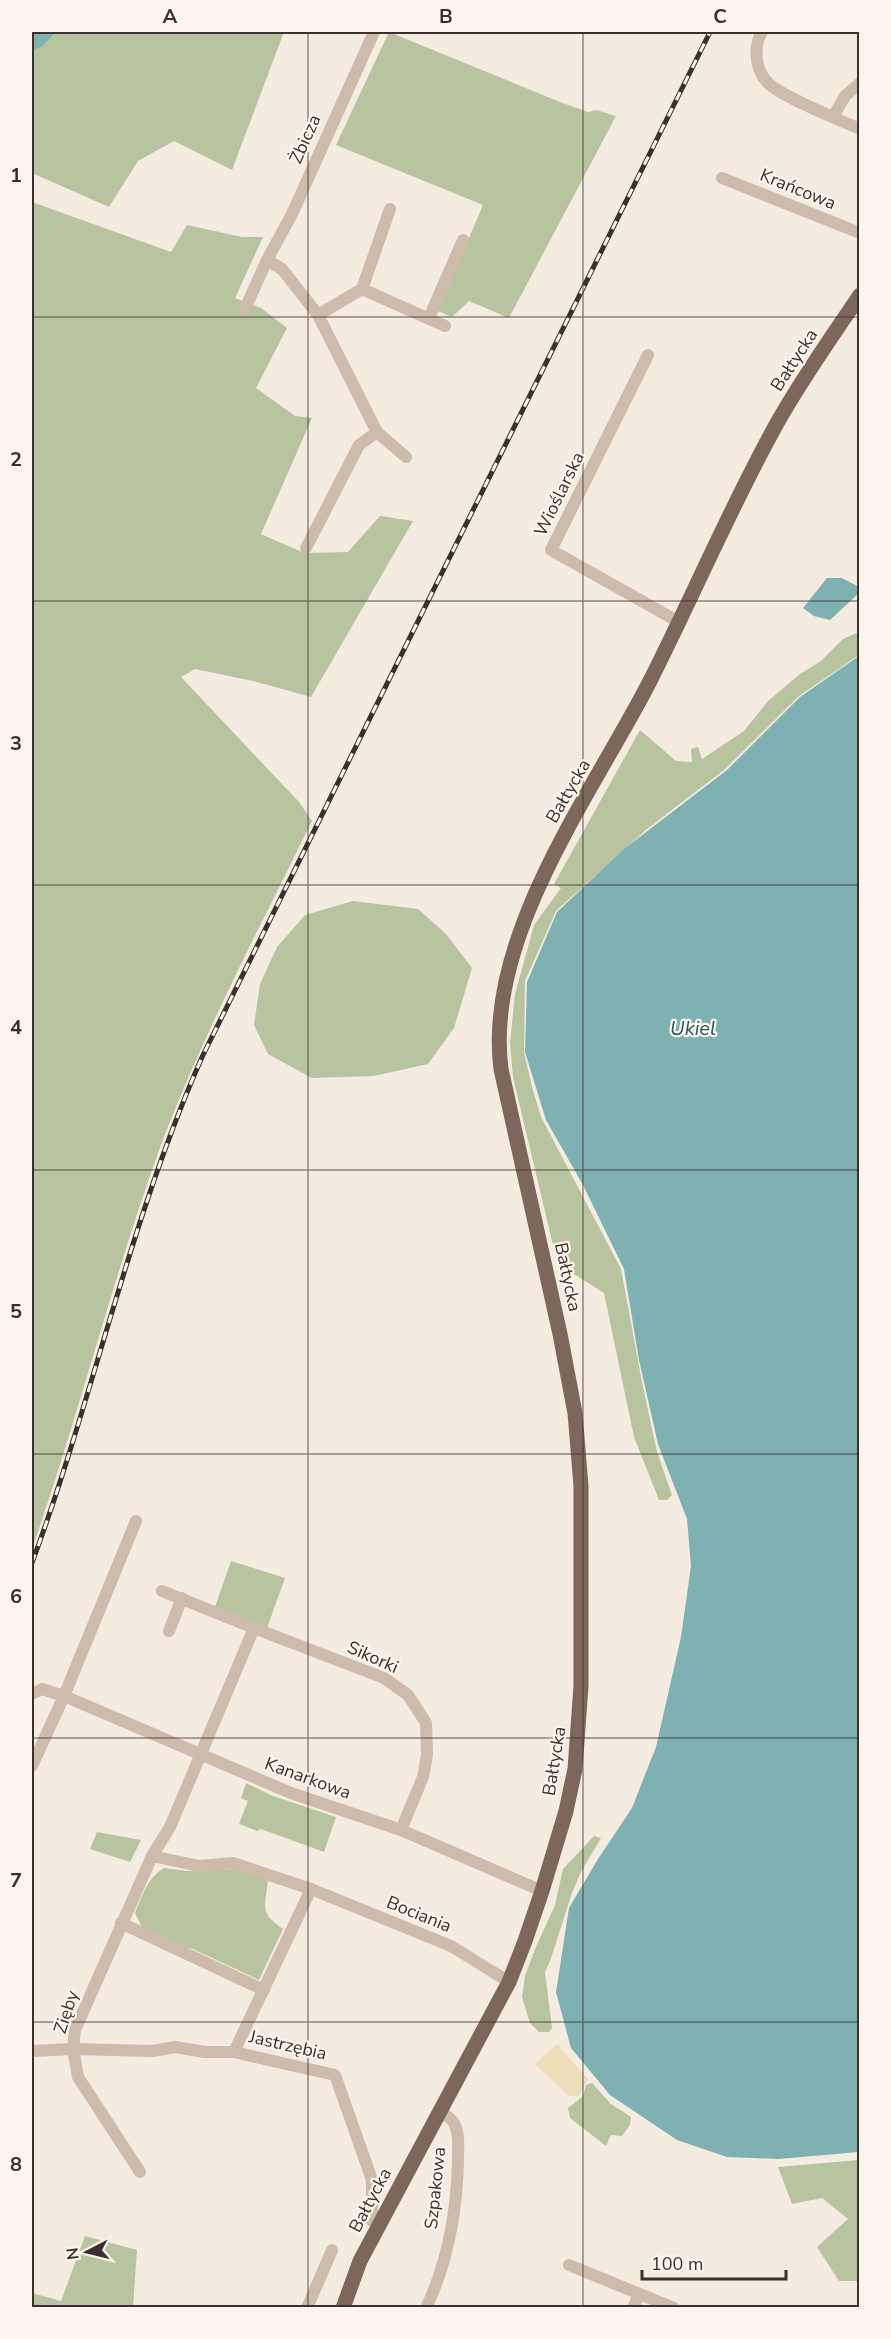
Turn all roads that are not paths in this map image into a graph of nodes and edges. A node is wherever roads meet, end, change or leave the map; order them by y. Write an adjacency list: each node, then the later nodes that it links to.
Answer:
1 (374, 32): 10 (street, Żbicza)
2 (762, 32): 4 (street)
3 (860, 83): 4 (street)
4 (833, 117): 5 (street)
5 (860, 129)
6 (722, 178): 8 (street, Krańcowa)
7 (390, 209): 11 (street)
8 (860, 233)
9 (463, 240): 15 (street)
10 (267, 261): 13 (street, Żbicza); 14 (street)
11 (362, 289): 14 (street); 15 (street)
12 (860, 295): 21 (main road, Bałtycka)
13 (244, 311)
14 (318, 315): 18 (street)
15 (429, 318): 16 (street)
16 (445, 326)
17 (648, 355): 21 (street, Wioślarska)
18 (377, 432): 19 (street); 20 (street)
19 (406, 457)
20 (306, 548)
21 (679, 622): 34 (main road, Bałtycka)
22 (136, 1521): 28 (street)
23 (162, 1591): 24 (street, Sikorki)
24 (182, 1598): 25 (street, Sikorki); 26 (street)
25 (254, 1628): 29 (street); 31 (street, Sikorki)
26 (169, 1631)
27 (32, 1694): 28 (street, Kanarkowa)
28 (64, 1696): 29 (street, Kanarkowa); 30 (street)
29 (199, 1755): 31 (street, Kanarkowa); 32 (street, Zięby)
30 (32, 1766)
31 (401, 1830): 34 (street, Kanarkowa)
32 (152, 1856): 33 (street, Bociania); 35 (street, Zięby)
33 (311, 1889): 36 (street, Bociania); 37 (street)
34 (542, 1891): 36 (main road, Bałtycka)
35 (121, 1923): 37 (street); 38 (street, Zięby)
36 (509, 1982): 41 (main road, Bałtycka)
37 (264, 1990): 40 (street)
38 (73, 2049): 39 (street, Jastrzębia); 40 (street, Jastrzębia); 42 (street, Zięby)
39 (32, 2051)
40 (234, 2052): 43 (street, Jastrzębia)
41 (440, 2112): 43 (main road, Bałtycka); 49 (street, Szpakowa)
42 (140, 2172)
43 (379, 2224): 48 (main road, Bałtycka)
44 (333, 2250): 47 (street, Bałtycka)
45 (569, 2265): 46 (street)
46 (639, 2294): 50 (street); 51 (street)
47 (307, 2307)
48 (343, 2307)
49 (426, 2307)
50 (633, 2307)
51 (674, 2307)

